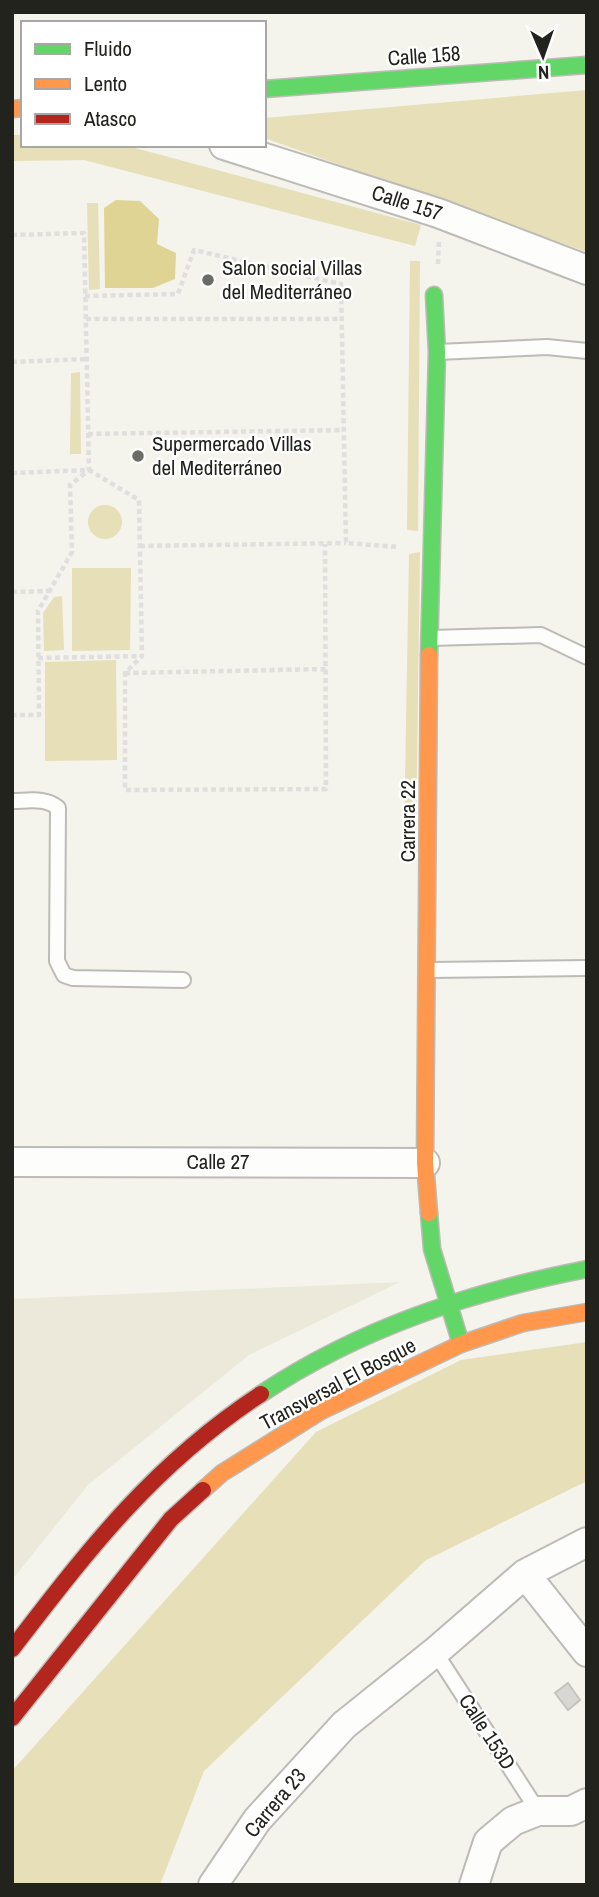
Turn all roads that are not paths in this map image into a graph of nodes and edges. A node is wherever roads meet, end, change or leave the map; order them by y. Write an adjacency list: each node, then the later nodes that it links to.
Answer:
1 (587, 65): 2 (main road, Calle 158)
2 (266, 89)
3 (229, 147): 4 (street, Calle 157)
4 (587, 270)
5 (434, 295): 7 (main road, Carrera 22)
6 (587, 351): 7 (lane)
7 (437, 352): 8 (main road, Carrera 22)
8 (429, 638): 9 (lane); 12 (main road, Carrera 22)
9 (587, 657)
10 (12, 801): 13 (lane)
11 (587, 968): 12 (lane)
12 (428, 970): 15 (main road, Carrera 22)
13 (183, 979)
14 (12, 1162): 15 (street, Calle 27)
15 (425, 1163): 17 (main road, Carrera 22)
16 (587, 1269): 17 (main road, Transversal El Bosque)
17 (447, 1301): 19 (main road, Carrera 22); 22 (main road, Transversal El Bosque)
18 (587, 1312): 19 (main road, Transversal El Bosque)
19 (461, 1344): 25 (main road, Transversal El Bosque)
20 (587, 1542): 21 (street)
21 (525, 1574): 23 (street); 24 (street)
22 (12, 1649)
23 (435, 1652): 27 (lane, Calle 153D); 28 (street, Carrera 23)
24 (587, 1652)
25 (12, 1718)
26 (587, 1803): 27 (street)
27 (538, 1811): 29 (street)
28 (213, 1885)
29 (474, 1885)

